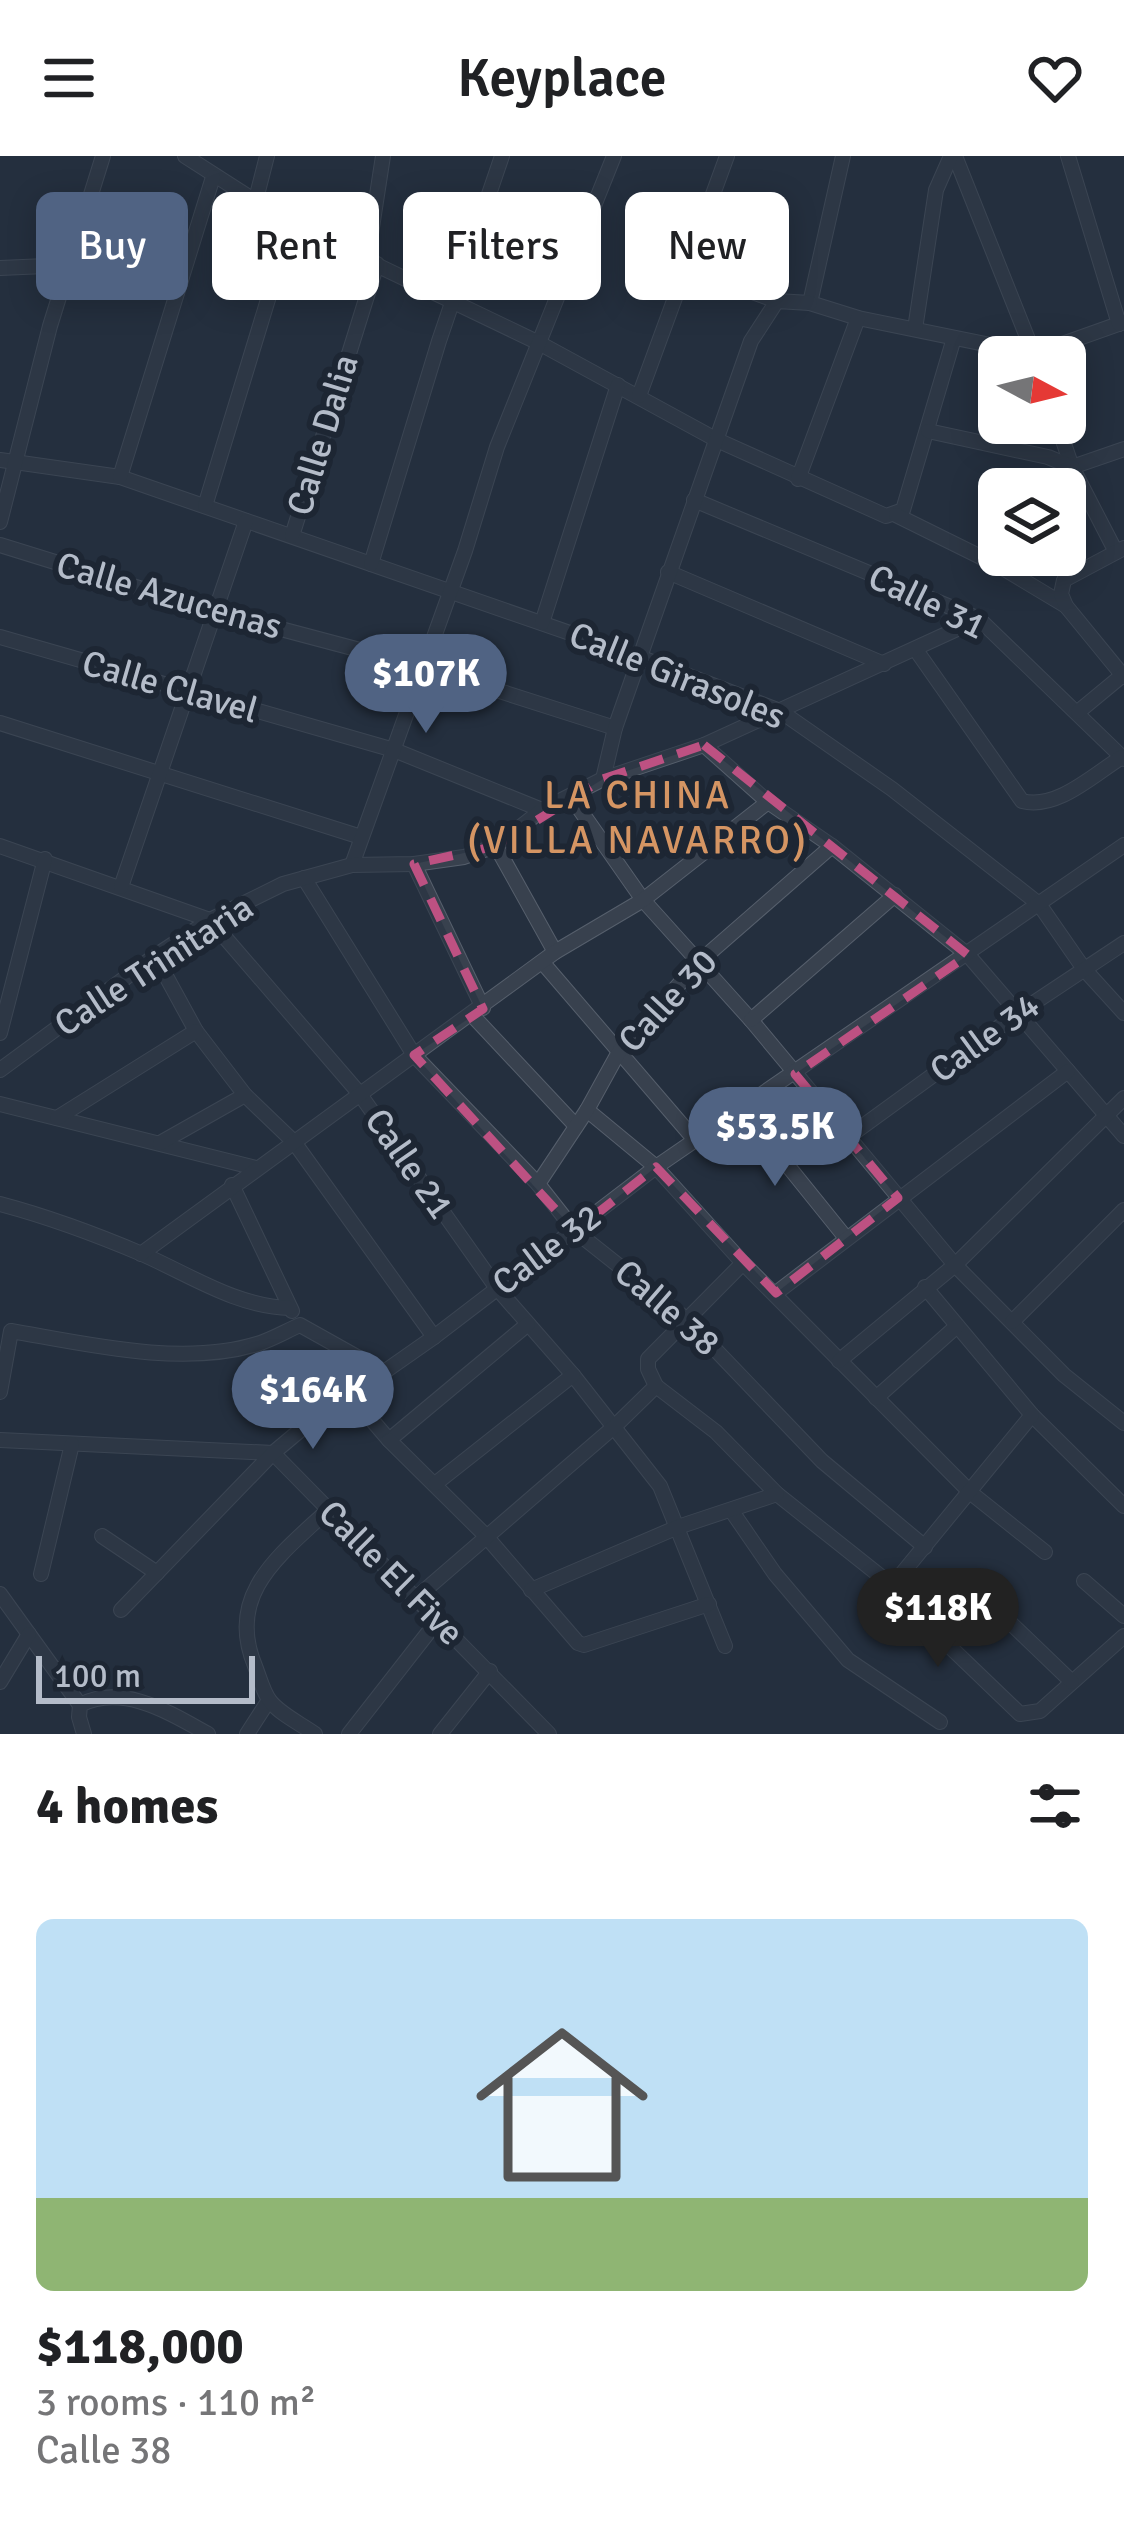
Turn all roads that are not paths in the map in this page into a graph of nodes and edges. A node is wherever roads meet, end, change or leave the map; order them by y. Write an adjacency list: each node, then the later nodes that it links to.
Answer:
1 (104, 156): 12 (street)
2 (185, 156): 11 (street)
3 (267, 156): 14 (street)
4 (383, 156): 16 (street, Calle Dalia)
5 (502, 156): 26 (street)
6 (614, 156): 33 (street)
7 (727, 156): 15 (street)
8 (843, 156): 25 (street)
9 (953, 156): 29 (street); 30 (street)
10 (1067, 156): 28 (street)
11 (213, 177): 13 (street); 44 (street)
12 (92, 192)
13 (241, 192)
14 (258, 192)
15 (714, 192)
16 (379, 195)
17 (36, 266): 19 (street)
18 (379, 266): 26 (street)
19 (0, 268)
20 (58, 300): 42 (street)
21 (267, 300): 47 (street)
22 (361, 300): 51 (street, Calle Dalia)
23 (675, 300): 36 (street)
24 (778, 301): 25 (street); 38 (street)
25 (810, 303): 27 (street)
26 (453, 304): 33 (street); 55 (street)
27 (858, 318): 29 (street); 45 (street)
28 (1121, 323): 31 (street)
29 (915, 329): 32 (street)
30 (1027, 336)
31 (1086, 336)
32 (954, 338): 34 (street); 37 (street)
33 (539, 343): 35 (street); 58 (street)
34 (978, 343)
35 (618, 385): 36 (street); 62 (street)
36 (640, 396): 38 (street)
37 (928, 431): 43 (street); 48 (street)
38 (717, 440): 45 (street); 46 (street)
39 (1064, 444): 43 (street)
40 (1124, 448): 43 (street)
41 (0, 460): 42 (street, Calle Girasoles)
42 (18, 461): 44 (street, Calle Girasoles); 50 (street)
43 (1072, 467): 54 (street)
44 (121, 477): 47 (street, Calle Girasoles)
45 (798, 479): 48 (street)
46 (694, 500): 56 (street); 61 (street, Calle 31)
47 (205, 506): 49 (street, Calle Girasoles)
48 (896, 515): 53 (street)
49 (246, 520): 51 (street, Calle Girasoles); 60 (street)
50 (0, 522)
51 (292, 536): 55 (street, Calle Girasoles)
52 (0, 545): 60 (street, Calle Azucenas)
53 (978, 550)
54 (1120, 550): 59 (street)
55 (371, 564): 58 (street, Calle Girasoles)
56 (668, 572): 65 (street); 66 (street)
57 (1025, 576): 59 (street)
58 (451, 591): 62 (street, Calle Girasoles); 67 (street)
59 (1066, 606): 68 (street)
60 (213, 611): 67 (street, Calle Azucenas); 69 (street)
61 (979, 620): 64 (street, Calle Trinitaria); 71 (street, Calle 31)
62 (542, 623): 65 (street, Calle Girasoles)
63 (0, 637): 69 (street, Calle Clavel)
64 (916, 650): 66 (street, Calle Trinitaria); 76 (street)
65 (642, 658): 70 (street, Calle Girasoles); 73 (street)
66 (884, 664): 70 (street, Calle Trinitaria)
67 (424, 668): 73 (street, Calle Azucenas); 75 (street)
68 (1123, 676): 71 (street)
69 (186, 694): 75 (street, Calle Clavel); 77 (street)
70 (780, 711): 74 (street, Calle Trinitaria); 94 (street, Calle Girasoles)
71 (1078, 712): 76 (street, Calle 31)
72 (0, 723): 77 (street)
73 (615, 728): 78 (street)
74 (704, 745): 78 (street, Calle Trinitaria); 80 (street)
75 (394, 750): 81 (street, Calle Clavel); 82 (street)
76 (1123, 758)
77 (159, 774): 82 (street); 91 (street)
78 (603, 779): 79 (street, Calle Trinitaria)
79 (571, 797): 81 (street, Calle Trinitaria); 93 (street)
80 (768, 802): 86 (street); 93 (street)
81 (542, 811): 85 (street, Calle Trinitaria)
82 (361, 837): 89 (street)
83 (1124, 845): 94 (street, Calle 32)
84 (0, 846): 87 (street, Calle 21)
85 (496, 846): 88 (street, Calle Trinitaria); 99 (street)
86 (832, 846): 92 (street); 100 (street, Calle 30)
87 (45, 859): 91 (street, Calle 21); 107 (street)
88 (415, 864): 89 (street, Calle Trinitaria); 102 (street)
89 (352, 865): 90 (street, Calle Trinitaria)
90 (304, 878): 95 (street, Calle Trinitaria); 109 (street, Calle 38)
91 (121, 887): 95 (street, Calle 21)
92 (895, 895): 97 (street); 105 (street)
93 (643, 900): 99 (street); 100 (street)
94 (1039, 904): 97 (street, Calle 32); 101 (street, Calle Girasoles)
95 (210, 920): 98 (street, Calle Trinitaria); 113 (street, Calle 21)
96 (1124, 943): 101 (street, Calle 34)
97 (968, 955): 104 (street); 112 (street, Calle 32)
98 (155, 956): 106 (street); 110 (street, Calle Trinitaria)
99 (549, 957): 102 (street); 108 (street)
100 (699, 962): 105 (street); 108 (street, Calle 30)
101 (1084, 969): 103 (street, Calle Girasoles); 104 (street, Calle 34)
102 (478, 1012): 109 (street); 121 (street)
103 (1124, 1013)
104 (1017, 1014): 111 (street); 123 (street, Calle 34)
105 (751, 1020): 112 (street)
106 (196, 1031): 114 (street); 120 (street)
107 (0, 1033)
108 (620, 1050): 118 (street, Calle 30); 124 (street)
109 (414, 1055): 113 (street); 129 (street, Calle 38)
110 (0, 1070)
111 (1068, 1071): 119 (street); 131 (street)
112 (795, 1074): 117 (street, Calle 32); 123 (street)
113 (359, 1093): 125 (street); 139 (street, Calle 21)
114 (244, 1095): 125 (street); 126 (street)
115 (1124, 1097): 119 (street)
116 (0, 1104): 120 (street)
117 (742, 1109): 124 (street, Calle 32); 135 (street)
118 (586, 1110): 121 (street, Calle 30); 127 (street)
119 (1106, 1116): 122 (street); 138 (street)
120 (57, 1118): 126 (street)
121 (576, 1126): 129 (street, Calle 30)
122 (1124, 1136)
123 (848, 1137): 131 (street)
124 (694, 1140): 127 (street, Calle 32)
125 (294, 1142): 128 (street); 149 (street)
126 (160, 1143): 128 (street)
127 (656, 1167): 134 (street, Calle 32); 137 (street)
128 (256, 1168): 130 (street)
129 (538, 1184): 134 (street, Calle 38)
130 (232, 1185): 136 (street); 142 (street)
131 (898, 1198): 135 (street); 138 (street)
132 (0, 1204): 136 (street)
133 (1124, 1210): 144 (street)
134 (575, 1231): 139 (street, Calle 32); 143 (street, Calle 38)
135 (846, 1238): 141 (street)
136 (141, 1254): 142 (street)
137 (743, 1263): 141 (street); 143 (street)
138 (955, 1265): 140 (street); 144 (street)
139 (496, 1287): 146 (street, Calle 21); 149 (street, Calle 32)
140 (925, 1287): 147 (street); 150 (street)
141 (776, 1293): 150 (street)
142 (290, 1307): 145 (street)
143 (686, 1319): 153 (street); 173 (street, Calle 38)
144 (1012, 1322): 158 (street)
145 (300, 1324): 148 (street); 151 (street)
146 (528, 1324): 152 (street, Calle 21); 161 (street)
147 (957, 1326): 156 (street); 157 (street)
148 (6, 1327): 155 (street)
149 (434, 1337): 151 (street, Calle 32)
150 (839, 1361): 156 (street)
151 (384, 1372): 154 (street, Calle 32)
152 (573, 1375): 159 (street, Calle 21); 164 (street)
153 (656, 1386): 159 (street); 166 (street)
154 (347, 1390): 161 (street); 163 (street, Calle 32)
155 (0, 1392)
156 (876, 1398): 165 (street)
157 (1032, 1415): 165 (street); 167 (street)
158 (1124, 1423)
159 (615, 1426): 170 (street, Calle 21); 171 (street)
160 (0, 1439): 162 (street)
161 (388, 1439): 164 (street)
162 (71, 1444): 163 (street); 176 (street)
163 (273, 1453): 168 (street, Calle El Five); 175 (street, Calle 32)
164 (435, 1484): 171 (street)
165 (971, 1493): 173 (street); 174 (street)
166 (777, 1494): 169 (street); 179 (street)
167 (1124, 1506)
168 (328, 1510): 182 (street, Calle El Five); 193 (street)
169 (730, 1510): 170 (street); 195 (street)
170 (678, 1527): 180 (street); 183 (street, Calle 21)
171 (485, 1534): 180 (street); 182 (street)
172 (102, 1536): 175 (street)
173 (925, 1547): 179 (street)
174 (1045, 1552)
175 (157, 1573): 184 (street, Calle 32)
176 (40, 1574)
177 (1084, 1581): 185 (street)
178 (972, 1586): 192 (street)
179 (893, 1587): 192 (street)
180 (532, 1591): 183 (street)
181 (0, 1594): 187 (street)
182 (416, 1597): 186 (street, Calle El Five)
183 (709, 1604): 189 (street, Calle 21)
184 (121, 1610)
185 (1124, 1616)
186 (438, 1620): 190 (street, Calle El Five); 200 (street)
187 (28, 1634): 191 (street); 194 (street)
188 (1124, 1636): 192 (street)
189 (725, 1646)
190 (490, 1671): 201 (street); 202 (street, Calle El Five)
191 (0, 1682)
192 (1072, 1682)
193 (269, 1700): 198 (street); 199 (street)
194 (80, 1705): 196 (street); 197 (street)
195 (940, 1723)
196 (84, 1734)
197 (208, 1734)
198 (247, 1734)
199 (315, 1734)
200 (349, 1734)
201 (440, 1734)
202 (549, 1734)

